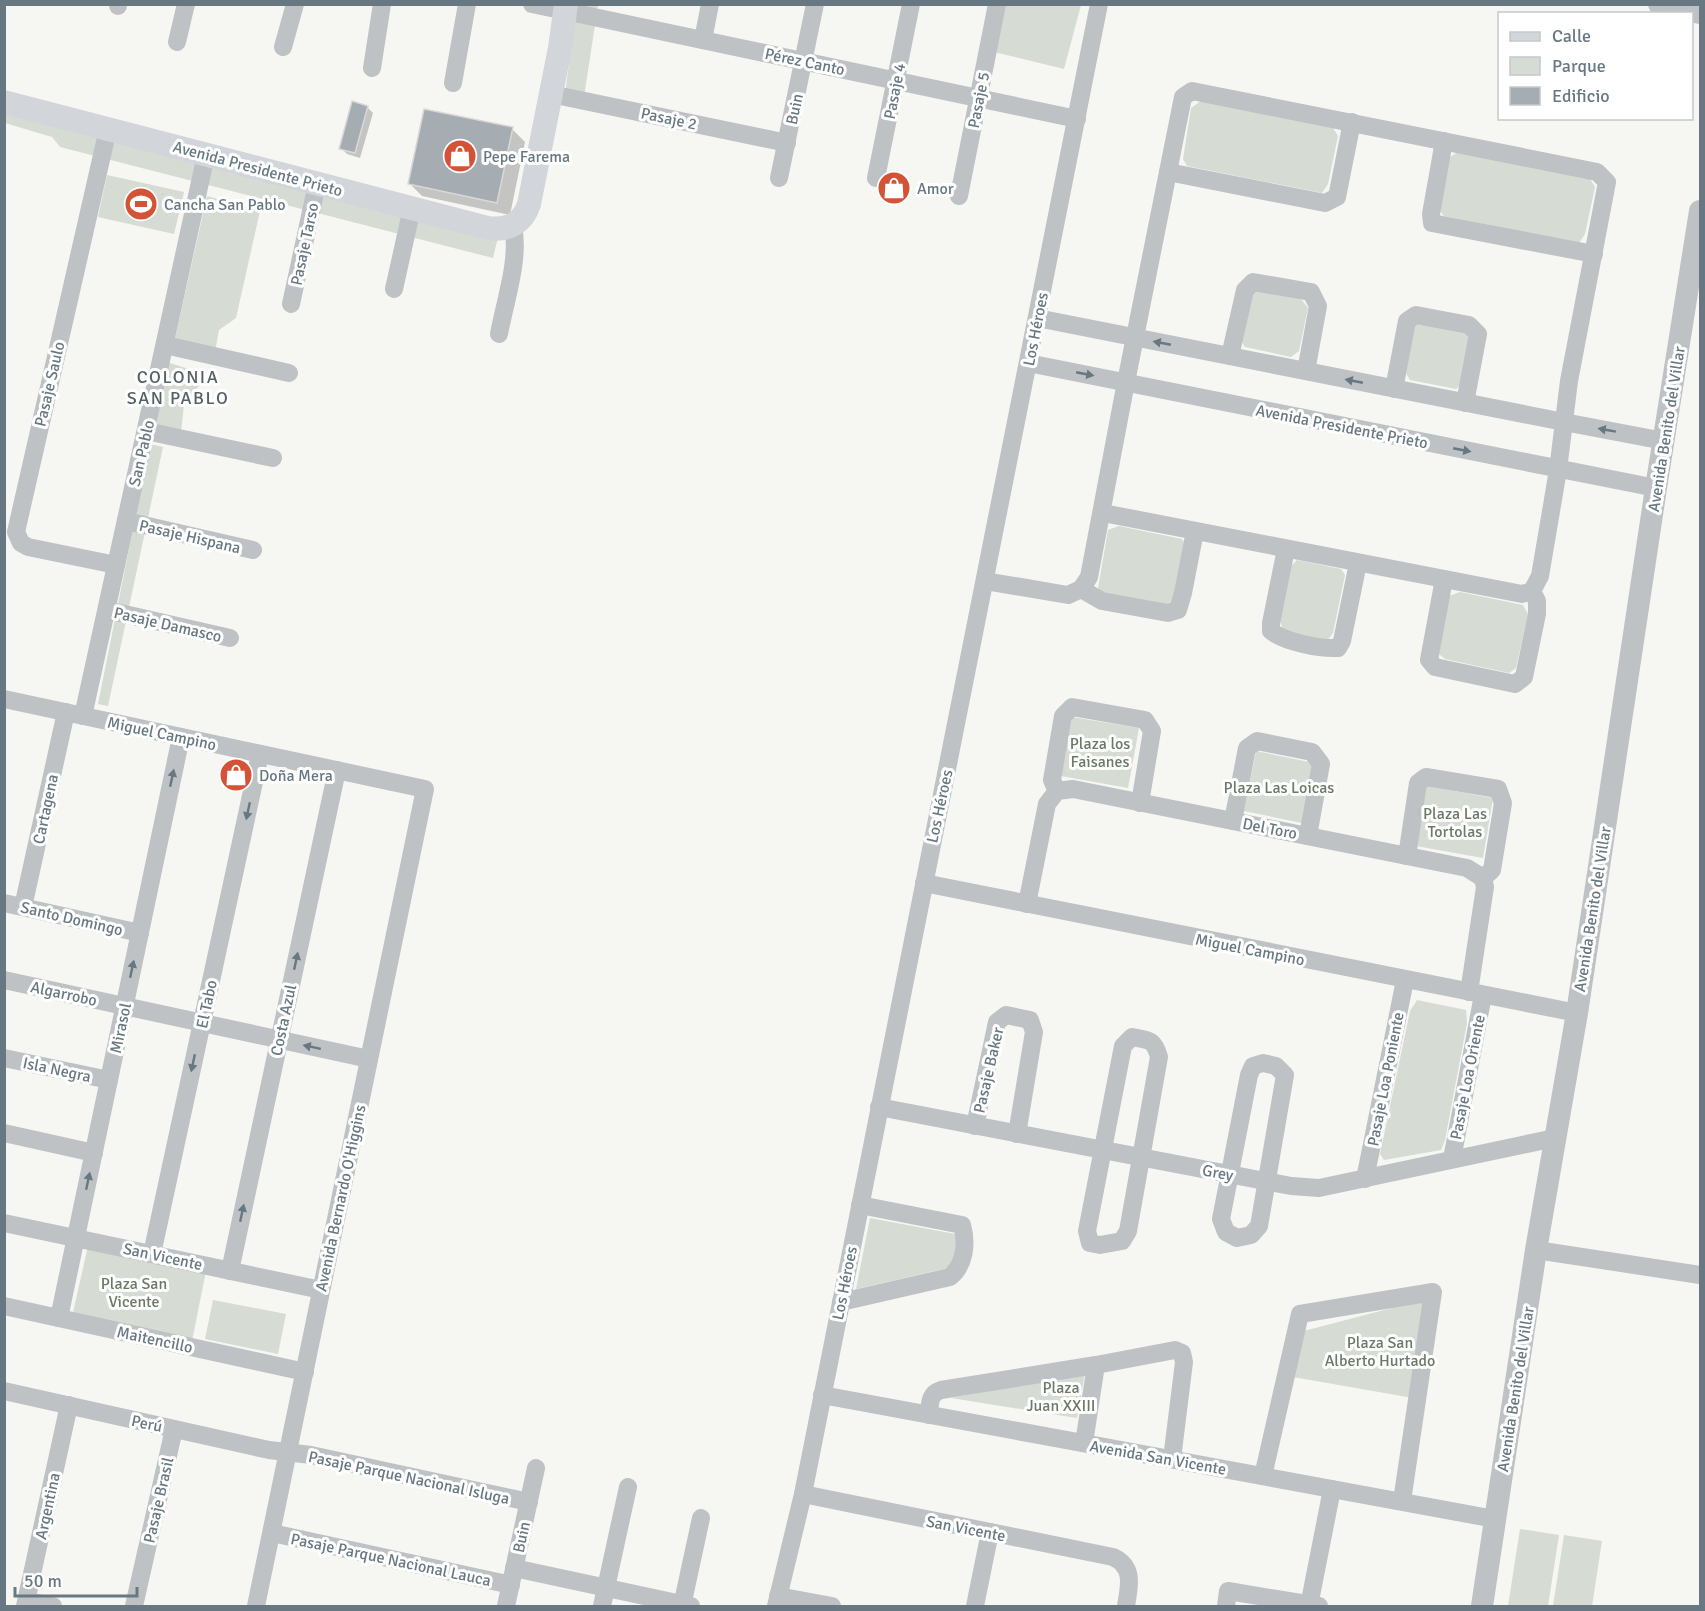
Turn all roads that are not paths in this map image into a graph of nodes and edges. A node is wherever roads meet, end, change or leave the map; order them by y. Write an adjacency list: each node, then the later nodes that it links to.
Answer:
1 (186, 4): 15 (street)
2 (296, 4): 16 (street)
3 (382, 4): 18 (street)
4 (467, 4): 20 (street)
5 (532, 4): 12 (street, Pérez Canto)
6 (710, 4): 14 (street)
7 (815, 4): 17 (street, Buin)
8 (911, 4): 19 (street, Pasaje 4)
9 (997, 4): 22 (street, Pasaje 5)
10 (1099, 4): 24 (street, Los Héroes)
11 (1659, 4): 13 (street)
12 (565, 8): 14 (street, Pérez Canto); 21 (main road)
13 (1701, 13)
14 (703, 40): 17 (street, Pérez Canto)
15 (177, 42)
16 (284, 47)
17 (804, 61): 19 (street, Pérez Canto); 28 (street, Buin)
18 (372, 68)
19 (896, 81): 22 (street, Pérez Canto); 32 (street, Pasaje 4)
20 (453, 83)
21 (551, 94): 28 (street, Pasaje 2); 37 (main road)
22 (978, 98): 24 (street, Pérez Canto); 34 (street, Pasaje 5)
23 (4, 102): 26 (main road, Avenida Presidente Prieto)
24 (1077, 119): 41 (street, Los Héroes)
25 (1352, 122): 27 (street); 30 (street); 30 (street)
26 (108, 129): 29 (main road, Avenida Presidente Prieto); 64 (street, Pasaje Saulo)
27 (1444, 141): 38 (street); 38 (street)
28 (787, 143): 31 (street, Buin)
29 (206, 155): 33 (main road, Avenida Presidente Prieto); 44 (street, San Pablo)
30 (1168, 172): 43 (street)
31 (779, 178)
32 (876, 178)
33 (317, 183): 35 (main road, Avenida Presidente Prieto); 40 (street, Pasaje Tarso)
34 (959, 196)
35 (412, 208): 37 (main road, Avenida Presidente Prieto); 39 (street)
36 (1701, 211): 54 (street, Avenida Benito del Villar)
37 (513, 226): 42 (street)
38 (1594, 254): 52 (street)
39 (394, 289)
40 (291, 304)
41 (1037, 318): 43 (street); 46 (street, Los Héroes)
42 (499, 334)
43 (1135, 337): 45 (street, one-way to 43); 49 (street)
44 (165, 345): 48 (street); 53 (street, San Pablo)
45 (1230, 356): 47 (street); 47 (street)
46 (1028, 363): 49 (street, Avenida Presidente Prieto, one-way to 49); 66 (street, Los Héroes)
47 (1306, 371): 50 (street, one-way to 47)
48 (289, 373)
49 (1126, 382): 56 (street, Avenida Presidente Prieto, one-way to 56); 58 (street)
50 (1394, 389): 51 (street); 51 (street)
51 (1465, 403): 52 (street)
52 (1564, 423): 54 (street, one-way to 52); 56 (street)
53 (146, 431): 55 (street); 59 (street, San Pablo)
54 (1664, 441): 57 (street, Avenida Benito del Villar)
55 (273, 458)
56 (1558, 470): 57 (street, Avenida Presidente Prieto); 68 (street)
57 (1656, 488): 92 (street, Avenida Benito del Villar)
58 (1102, 513): 60 (street); 67 (street)
59 (126, 521): 62 (street, Pasaje Hispana); 64 (street, San Pablo)
60 (1195, 531): 61 (street); 67 (street)
61 (1286, 549): 63 (street); 63 (street)
62 (253, 550)
63 (1358, 563): 65 (street)
64 (116, 566): 69 (street, San Pablo)
65 (1443, 579): 68 (street); 68 (street)
66 (985, 581): 67 (street); 83 (street, Los Héroes)
67 (1081, 589)
68 (1532, 591)
69 (106, 610): 70 (street, Pasaje Damasco); 72 (street, San Pablo)
70 (230, 638)
71 (4, 699): 72 (street, Miguel Campino)
72 (74, 714): 73 (street, Miguel Campino); 86 (street, Cartagena)
73 (181, 737): 74 (street, Miguel Campino); 87 (street, Mirasol, one-way to 73)
74 (260, 754): 75 (street, Miguel Campino); 93 (street, El Tabo, one-way to 93)
75 (337, 770): 76 (street, Miguel Campino); 94 (street, Costa Azul, one-way to 75)
76 (425, 789): 96 (street, Avenida Bernardo O'Higgins)
77 (1056, 791): 78 (street, Del Toro); 78 (street); 85 (street)
78 (1140, 803): 79 (street, Del Toro)
79 (1233, 821): 80 (street, Del Toro); 80 (street)
80 (1308, 836): 81 (street, Del Toro)
81 (1407, 856): 82 (street, Del Toro); 82 (street)
82 (1483, 878): 90 (street)
83 (924, 883): 85 (street, Miguel Campino); 98 (street, Los Héroes)
84 (4, 903): 86 (street, Santo Domingo)
85 (1027, 904): 89 (street, Miguel Campino)
86 (23, 907): 87 (street, Santo Domingo)
87 (140, 933): 91 (street, Mirasol, one-way to 87)
88 (4, 980): 91 (street, Algarrobo)
89 (1405, 980): 90 (street, Miguel Campino); 108 (street, Pasaje Loa Poniente)
90 (1476, 994): 92 (street, Miguel Campino); 106 (street, Pasaje Loa Oriente)
91 (125, 1006): 93 (street, Algarrobo); 97 (street, Mirasol)
92 (1577, 1013): 102 (street, Avenida Benito del Villar)
93 (202, 1023): 94 (street, Algarrobo); 114 (street, El Tabo, one-way to 114)
94 (279, 1039): 96 (street, Algarrobo, one-way to 94); 115 (street, Costa Azul, one-way to 94)
95 (4, 1058): 97 (street, Isla Negra)
96 (369, 1059): 117 (street, Avenida Bernardo O'Higgins)
97 (109, 1080): 104 (street, Mirasol)
98 (879, 1107): 99 (street, Grey); 110 (street, Los Héroes)
99 (975, 1126): 101 (street, Grey); 101 (street, Pasaje Baker)
100 (4, 1133): 104 (street)
101 (1017, 1134): 103 (street, Grey)
102 (1555, 1138): 106 (street, Grey); 113 (street, Avenida Benito del Villar)
103 (1103, 1150): 105 (street, Grey); 105 (street); 105 (street)
104 (94, 1153): 112 (street, Mirasol, one-way to 104)
105 (1141, 1158): 107 (street, Grey)
106 (1452, 1160): 108 (street, Grey)
107 (1230, 1175): 109 (street, Grey); 109 (street); 109 (street)
108 (1365, 1179): 109 (street, Grey)
109 (1267, 1182)
110 (860, 1205): 118 (street, Los Héroes); 118 (street)
111 (4, 1223): 112 (street, San Vicente)
112 (76, 1238): 114 (street, San Vicente); 120 (street, Mirasol)
113 (1536, 1250): 116 (street); 139 (street, Avenida Benito del Villar)
114 (152, 1254): 115 (street, San Vicente)
115 (230, 1270): 117 (street, San Vicente)
116 (1701, 1275)
117 (321, 1290): 122 (street, Avenida Bernardo O'Higgins)
118 (841, 1302): 124 (street, Los Héroes)
119 (4, 1306): 120 (street, Maitencillo)
120 (59, 1318): 122 (street, Maitencillo)
121 (1096, 1365): 126 (street); 128 (street); 130 (street)
122 (305, 1372): 129 (street, Avenida Bernardo O'Higgins)
123 (4, 1391): 125 (street, Perú)
124 (822, 1395): 126 (street, Avenida San Vicente); 135 (street, Los Héroes)
125 (69, 1406): 127 (street, Perú); 145 (street, Argentina)
126 (929, 1415): 128 (street, Avenida San Vicente)
127 (174, 1429): 129 (street, Perú); 147 (street, Pasaje Brasil)
128 (1084, 1443): 130 (street, Avenida San Vicente)
129 (289, 1452): 137 (street, Pasaje Parque Nacional Isluga); 141 (street, Avenida Bernardo O'Higgins)
130 (1172, 1459): 132 (street, Avenida San Vicente)
131 (536, 1468): 137 (street, Buin)
132 (1263, 1476): 134 (street, Avenida San Vicente); 136 (street)
133 (628, 1487): 143 (street)
134 (1332, 1489): 136 (street, Avenida San Vicente); 156 (street)
135 (803, 1494): 140 (street, San Vicente); 144 (street, Los Héroes)
136 (1402, 1501): 139 (street, Avenida San Vicente)
137 (529, 1502): 142 (street, Buin)
138 (701, 1518): 151 (street)
139 (1495, 1519): 157 (street, Avenida Benito del Villar)
140 (990, 1532): 153 (street); 154 (street, San Vicente)
141 (272, 1533): 142 (street, Pasaje Parque Nacional Lauca); 148 (street, Avenida Bernardo O'Higgins)
142 (512, 1576): 143 (street, Pasaje Parque Nacional Lauca); 149 (street, Buin)
143 (606, 1588): 150 (street); 151 (street, Pasaje Parque Nacional Lauca)
144 (777, 1601): 152 (street)
145 (26, 1604): 146 (street)
146 (53, 1606)
147 (134, 1606)
148 (256, 1606)
149 (506, 1606)
150 (602, 1606)
151 (685, 1606)
152 (832, 1606)
153 (975, 1606)
154 (1126, 1606)
155 (1226, 1606): 156 (street)
156 (1313, 1606)
157 (1482, 1606)

